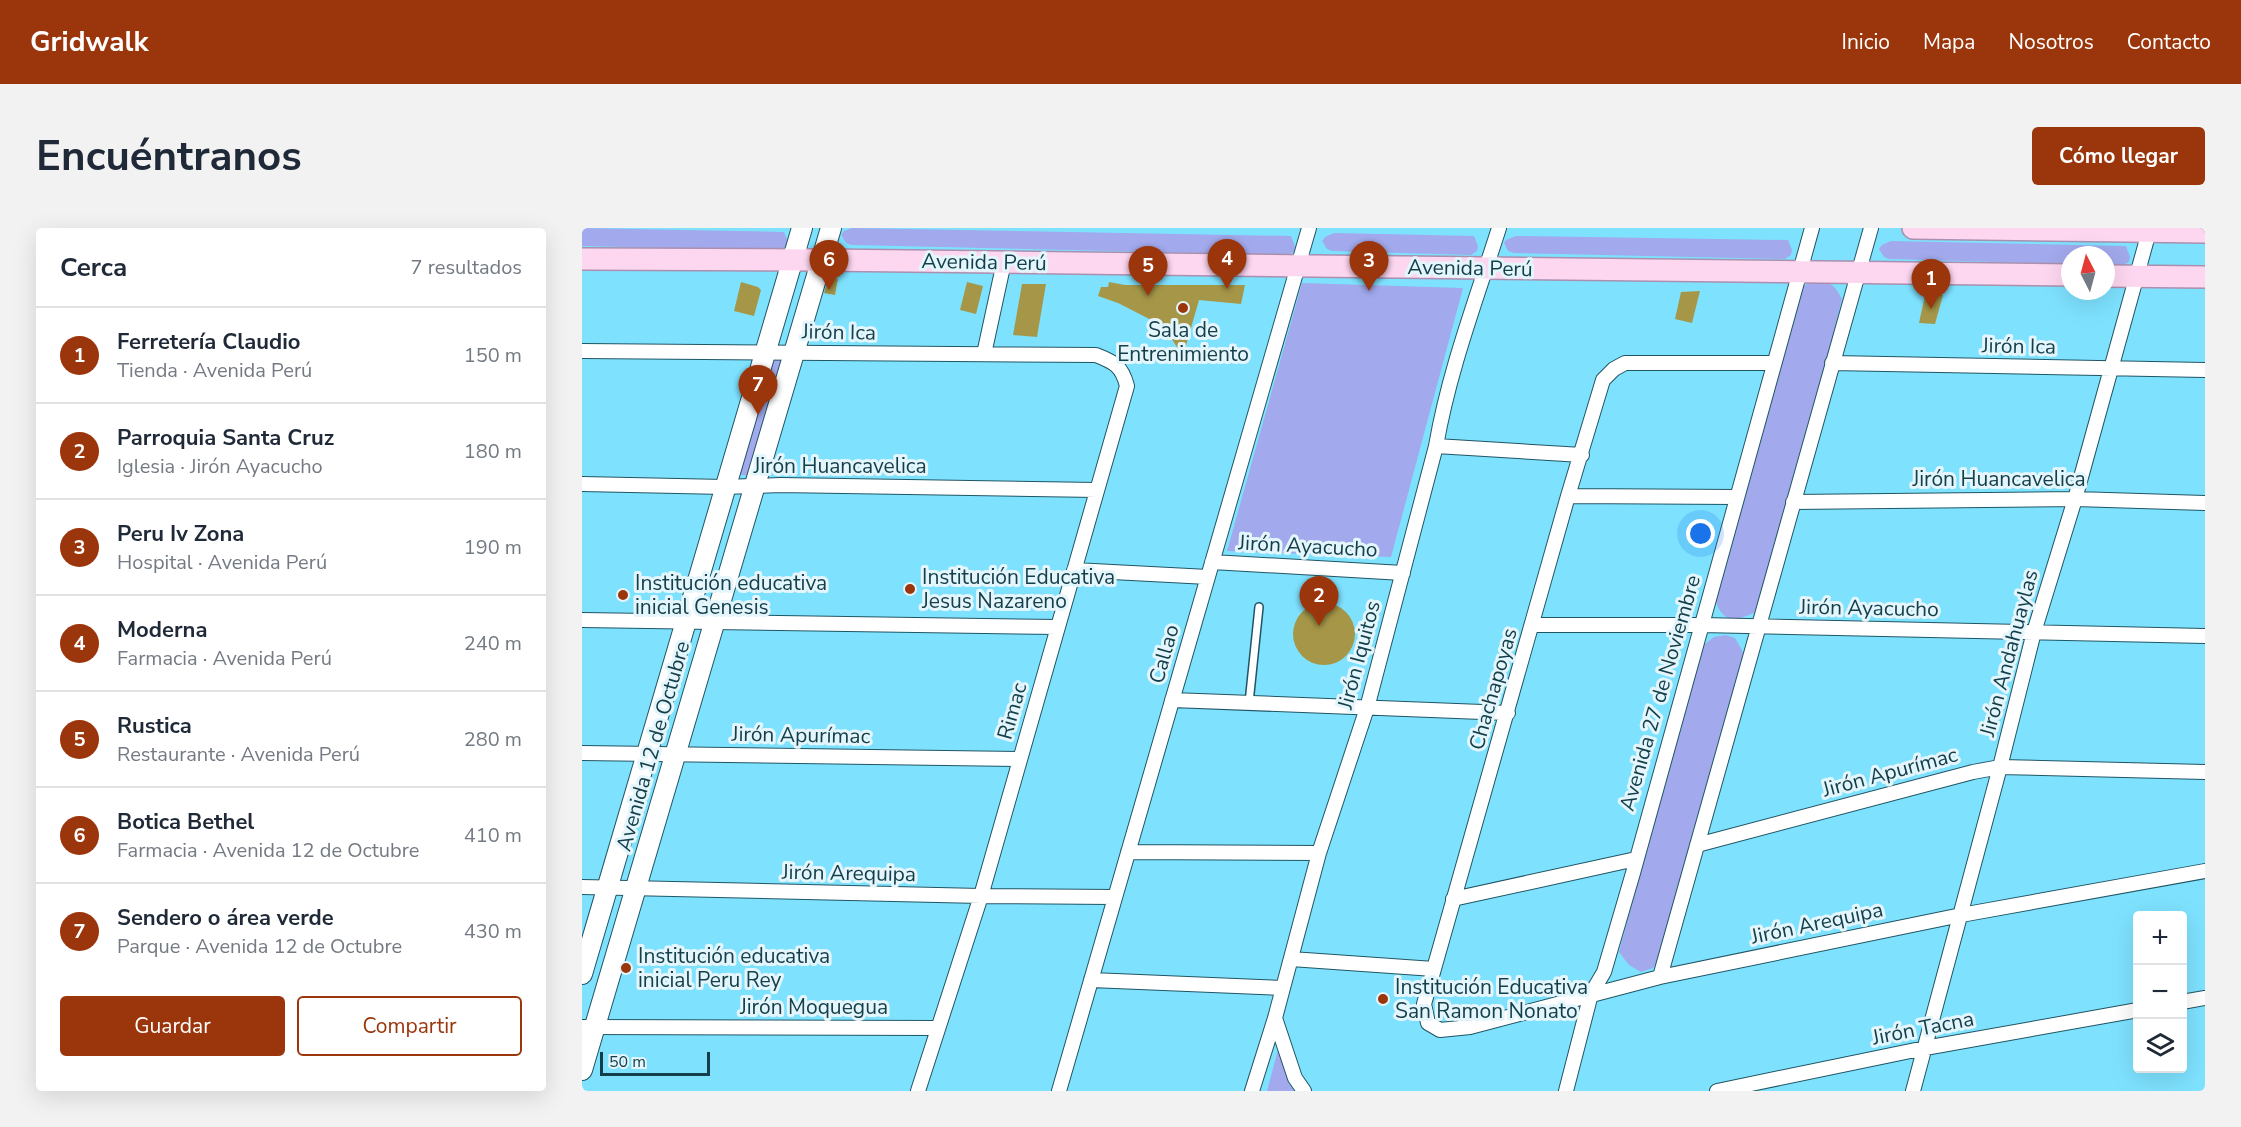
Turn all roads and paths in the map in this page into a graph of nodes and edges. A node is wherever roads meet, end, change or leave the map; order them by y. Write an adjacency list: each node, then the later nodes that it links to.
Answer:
1 (802, 228): 11 (main road, Avenida 12 de Octubre)
2 (831, 228): 12 (main road, Avenida 12 de Octubre)
3 (1309, 228): 14 (street, Callao)
4 (1499, 228): 15 (street, Jirón Iquitos)
5 (1812, 228): 16 (street, Avenida 27 de Noviembre)
6 (1871, 228): 17 (street)
7 (1913, 228): 8 (main road)
8 (2149, 230): 9 (main road); 20 (street, Jirón Andahuaylas)
9 (2205, 232)
10 (582, 259): 11 (main road, Avenida Perú)
11 (794, 259): 12 (main road, Avenida Perú); 23 (main road, Avenida 12 de Octubre)
12 (822, 260): 13 (main road, Avenida Perú); 24 (main road, Avenida 12 de Octubre)
13 (1004, 262): 14 (main road, Avenida Perú); 25 (street)
14 (1299, 266): 15 (main road, Avenida Perú); 42 (street, Callao)
15 (1485, 268): 16 (main road, Avenida Perú); 31 (street, Jirón Iquitos)
16 (1799, 272): 17 (main road, Avenida Perú); 27 (street, Avenida 27 de Noviembre)
17 (1859, 273): 18 (main road, Avenida Perú); 28 (street)
18 (2061, 275)
19 (2115, 276): 20 (main road)
20 (2135, 276): 21 (main road); 29 (street, Jirón Andahuaylas)
21 (2205, 277)
22 (582, 351): 23 (street, Jirón Ica)
23 (766, 352): 24 (street, Jirón Ica); 35 (main road, Avenida 12 de Octubre)
24 (795, 352): 25 (street, Jirón Ica); 34 (main road, Avenida 12 de Octubre)
25 (984, 354): 26 (street, Jirón Ica)
26 (1096, 355): 36 (street, Rimac)
27 (1773, 363): 32 (street, Chachapoyas); 38 (street, Avenida 27 de Noviembre)
28 (1832, 363): 29 (street, Jirón Ica); 40 (street)
29 (2110, 368): 30 (street, Jirón Ica); 39 (street, Jirón Andahuaylas)
30 (2205, 370)
31 (1436, 446): 32 (street); 44 (street, Jirón Iquitos)
32 (1582, 455): 37 (street, Chachapoyas)
33 (582, 484): 35 (street, Jirón Huancavelica)
34 (755, 486): 35 (street, Jirón Huancavelica); 36 (street, Jirón Huancavelica); 49 (main road, Avenida 12 de Octubre)
35 (724, 487): 48 (main road, Avenida 12 de Octubre)
36 (1097, 490): 43 (street, Rimac)
37 (1568, 496): 38 (street); 50 (street, Chachapoyas)
38 (1737, 497): 51 (street, Avenida 27 de Noviembre)
39 (2075, 499): 40 (street, Jirón Huancavelica); 41 (street, Jirón Huancavelica); 54 (street, Jirón Andahuaylas)
40 (1793, 502): 53 (street)
41 (2205, 503)
42 (1212, 562): 44 (street, Jirón Ayacucho); 45 (street, Callao)
43 (1074, 570): 45 (street); 52 (street, Rimac)
44 (1402, 573): 58 (street, Jirón Iquitos)
45 (1208, 578): 56 (street, Callao)
46 (1259, 607): 57 (lane)
47 (582, 620): 48 (street)
48 (685, 622): 49 (street); 61 (main road, Avenida 12 de Octubre)
49 (714, 623): 52 (street); 62 (main road, Avenida 12 de Octubre)
50 (1533, 625): 51 (street, Jirón Ayacucho); 59 (street, Chachapoyas)
51 (1702, 625): 53 (street, Jirón Ayacucho); 69 (street, Avenida 27 de Noviembre)
52 (1058, 627): 63 (street, Rimac)
53 (1758, 627): 54 (street, Jirón Ayacucho); 66 (street)
54 (2034, 632): 55 (street, Jirón Ayacucho); 64 (street, Jirón Andahuaylas)
55 (2205, 636)
56 (1172, 700): 57 (street); 67 (street, Callao)
57 (1249, 703): 58 (street)
58 (1367, 708): 59 (street); 68 (street, Jirón Iquitos)
59 (1508, 713): 76 (street, Chachapoyas)
60 (582, 753): 61 (street, Jirón Apurímac)
61 (647, 754): 62 (street, Jirón Apurímac); 72 (main road, Avenida 12 de Octubre)
62 (676, 754): 63 (street, Jirón Apurímac); 73 (main road, Avenida 12 de Octubre)
63 (1020, 759): 74 (street, Rimac)
64 (2000, 767): 65 (street, Jirón Apurímac); 66 (street, Jirón Apurímac); 77 (street, Jirón Andahuaylas)
65 (2205, 772)
66 (1697, 845): 81 (street)
67 (1128, 852): 68 (street); 75 (street, Callao)
68 (1319, 853): 78 (street, Jirón Iquitos)
69 (1636, 859): 76 (street); 84 (street, Avenida 27 de Noviembre)
70 (2205, 871): 77 (street, Jirón Arequipa)
71 (582, 887): 72 (street, Jirón Arequipa)
72 (607, 888): 73 (street, Jirón Arequipa); 80 (main road, Avenida 12 de Octubre)
73 (636, 888): 74 (street, Jirón Arequipa); 89 (main road, Avenida 12 de Octubre)
74 (981, 896): 75 (street, Jirón Arequipa); 90 (street, Rimac)
75 (1115, 897): 82 (street, Callao)
76 (1453, 899): 79 (street, Chachapoyas)
77 (1961, 915): 81 (street, Jirón Arequipa); 92 (street, Jirón Andahuaylas)
78 (1291, 959): 79 (street); 83 (street, Jirón Iquitos)
79 (1434, 969): 91 (street, Chachapoyas)
80 (582, 974)
81 (1660, 977): 84 (street, Jirón Arequipa)
82 (1091, 980): 83 (street); 95 (street, Callao)
83 (1283, 988): 88 (street, Jirón Iquitos)
84 (1591, 994): 91 (street, Jirón Arequipa); 98 (street, Avenida 27 de Noviembre)
85 (2205, 998): 86 (street)
86 (2187, 1001)
87 (2133, 1011): 92 (street, Jirón Tacna)
88 (1275, 1018): 96 (street, Jirón Iquitos); 97 (street)
89 (588, 1028): 90 (street, Jirón Moquegua); 93 (main road, Avenida 12 de Octubre)
90 (938, 1028): 94 (street, Rimac)
91 (1440, 1030)
92 (1925, 1048): 99 (street, Jirón Tacna); 100 (street, Jirón Andahuaylas)
93 (582, 1070)
94 (918, 1091)
95 (1059, 1091)
96 (1252, 1091)
97 (1304, 1091)
98 (1566, 1091)
99 (1717, 1091)
100 (1912, 1091)

